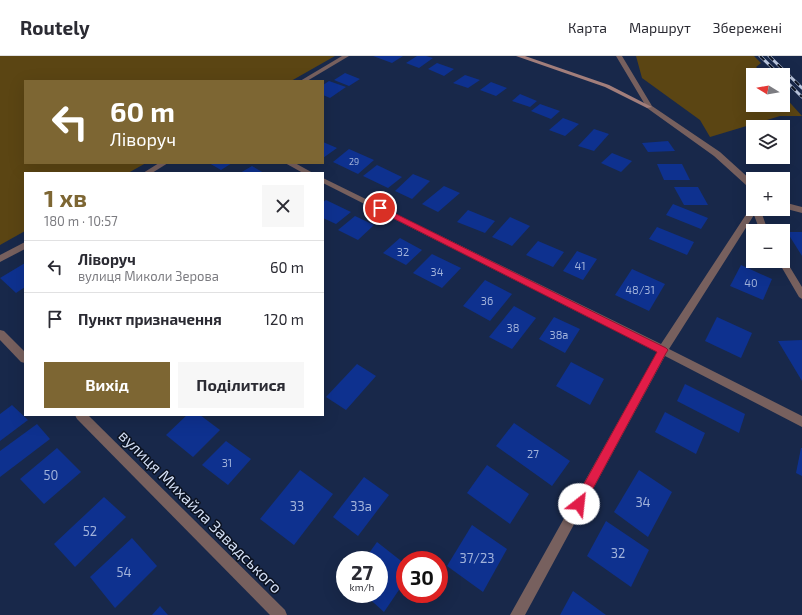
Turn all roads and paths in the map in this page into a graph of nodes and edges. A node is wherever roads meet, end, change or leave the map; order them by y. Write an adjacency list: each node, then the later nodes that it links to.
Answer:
1 (346, 56): 4 (street)
2 (519, 56): 5 (street)
3 (619, 56): 5 (street)
4 (305, 80)
5 (649, 107): 11 (street)
6 (162, 164): 8 (street)
7 (291, 164): 9 (street)
8 (149, 172)
9 (307, 172)
10 (324, 180): 20 (street)
11 (746, 180)
12 (790, 207): 13 (street)
13 (802, 210)
14 (749, 216): 20 (street)
15 (24, 245): 16 (street)
16 (0, 259)
17 (786, 268): 18 (street)
18 (802, 295)
19 (0, 334): 21 (street)
20 (663, 350): 23 (street); 25 (street)
21 (24, 358)
22 (82, 416): 24 (street, вулиця Михайла Завадського)
23 (802, 422)
24 (280, 615)
25 (517, 615)

